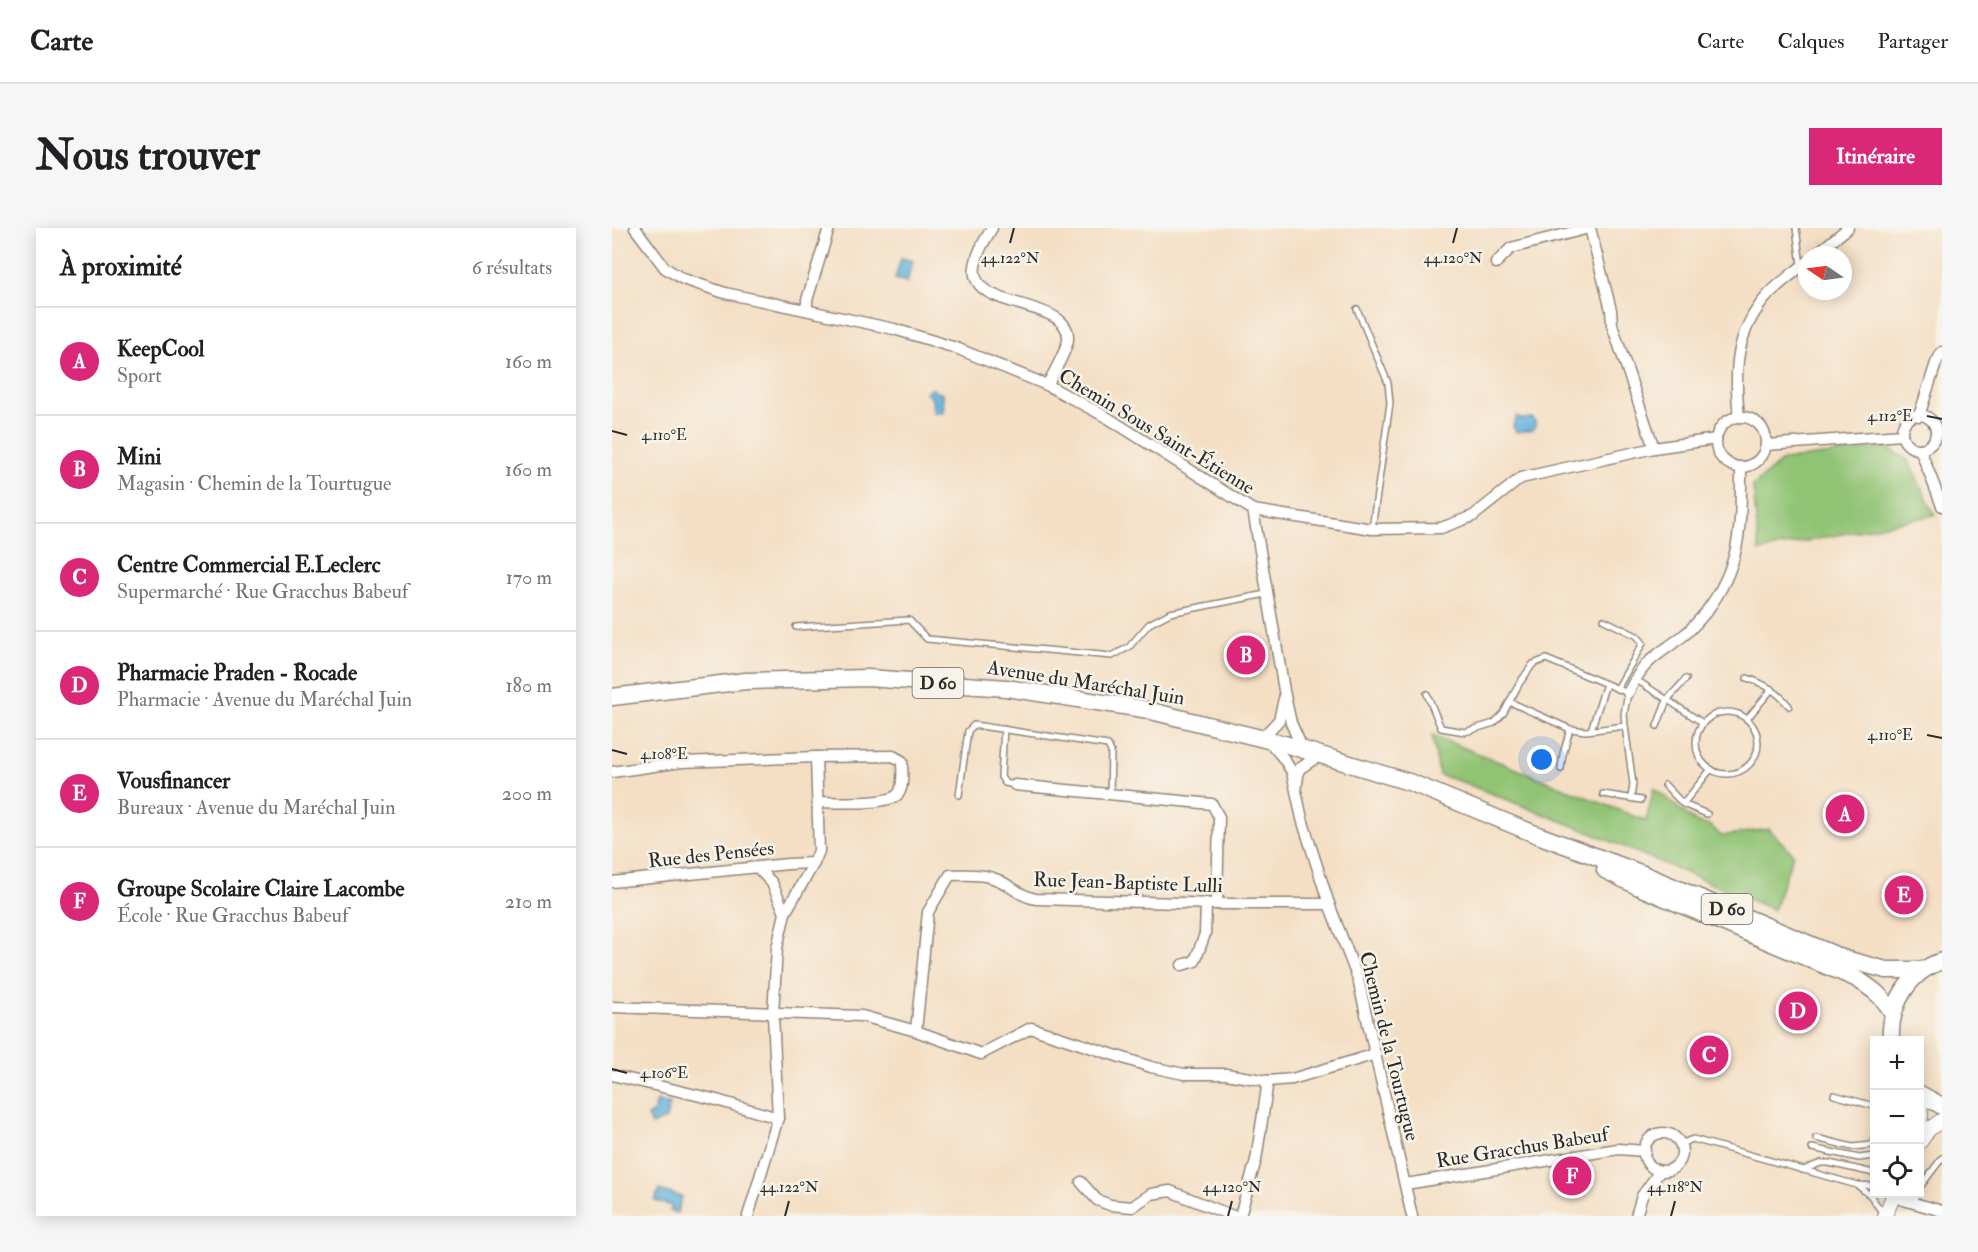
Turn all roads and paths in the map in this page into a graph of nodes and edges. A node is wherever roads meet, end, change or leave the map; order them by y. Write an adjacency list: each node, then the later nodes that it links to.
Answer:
1 (635, 228): 12 (street, Chemin Sous Saint-Étienne)
2 (829, 228): 12 (street)
3 (992, 228): 14 (street)
4 (1589, 228): 9 (street); 20 (street)
5 (1796, 228): 7 (lane)
6 (1848, 228): 8 (street)
7 (1800, 246)
8 (1826, 246)
9 (1496, 263)
10 (1798, 270): 16 (street)
11 (1357, 309): 25 (lane)
12 (807, 310): 14 (street, Chemin Sous Saint-Étienne)
13 (1942, 352): 15 (street)
14 (1047, 385): 24 (street, Chemin Sous Saint-Étienne)
15 (1919, 416): 17 (street); 21 (street)
16 (1738, 417): 18 (street); 19 (street)
17 (1902, 435): 19 (street); 21 (street)
18 (1716, 439): 20 (street, Chemin Sous Saint-Étienne); 22 (street)
19 (1766, 445): 22 (street)
20 (1654, 448): 25 (street, Chemin Sous Saint-Étienne)
21 (1920, 449): 23 (street)
22 (1741, 468): 30 (street)
23 (1942, 506)
24 (1253, 510): 25 (street, Chemin Sous Saint-Étienne); 26 (street)
25 (1372, 529)
26 (1266, 594): 28 (lane); 37 (street)
27 (1604, 620): 33 (lane)
28 (796, 627)
29 (1747, 678): 34 (lane)
30 (1635, 679): 35 (street); 39 (lane)
31 (1686, 679): 39 (lane)
32 (1606, 684): 33 (lane); 40 (lane); 48 (lane)
33 (1617, 689): 35 (lane)
34 (1772, 689): 41 (lane); 42 (lane)
35 (1628, 693): 44 (lane)
36 (1427, 694): 40 (lane)
37 (1285, 696): 49 (street); 50 (street)
38 (612, 697): 49 (main road, Avenue du Maréchal Juin / D 60)
39 (1667, 700): 43 (lane); 45 (lane)
40 (1510, 702): 47 (lane)
41 (1789, 706)
42 (1747, 719): 43 (lane); 54 (lane)
43 (1703, 723): 54 (lane)
44 (1624, 726): 48 (lane); 61 (lane)
45 (1657, 726)
46 (1004, 729): 57 (lane); 59 (lane); 60 (lane)
47 (1570, 729): 48 (lane); 53 (lane)
48 (1591, 730)
49 (1265, 740): 50 (main road, Avenue du Maréchal Juin / D 60); 66 (street, Chemin de la Tourtugue)
50 (1303, 750): 51 (main road, Avenue du Maréchal Juin / D 60)
51 (1320, 755): 66 (street, Chemin de la Tourtugue); 67 (main road, Avenue du Maréchal Juin / D 60)
52 (816, 757): 55 (street); 63 (street); 63 (street)
53 (1561, 769)
54 (1711, 769): 64 (lane)
55 (612, 772)
56 (1665, 784): 64 (lane)
57 (1016, 785): 60 (street)
58 (1602, 794): 61 (lane)
59 (959, 795)
60 (1110, 795): 72 (street)
61 (1631, 798): 62 (lane)
62 (1641, 800)
63 (817, 802): 68 (street)
64 (1683, 804): 65 (lane)
65 (1707, 814)
66 (1302, 819): 73 (street, Chemin de la Tourtugue)
67 (1535, 834): 77 (main road, Avenue du Maréchal Juin / D 60); 80 (main road, Avenue du Maréchal Juin / D 60)
68 (814, 863): 69 (street, Rue des Pensées); 74 (street)
69 (759, 868): 70 (street, Rue des Pensées); 74 (street)
70 (612, 882)
71 (1206, 903): 72 (street, Rue Jean-Baptiste Lulli); 76 (street); 81 (street, Rue Jean-Baptiste Lulli)
72 (1217, 904): 73 (street, Rue Jean-Baptiste Lulli)
73 (1329, 904): 83 (street, Chemin de la Tourtugue)
74 (785, 913): 79 (street)
75 (1942, 961): 77 (main road)
76 (1182, 965)
77 (1923, 970): 80 (main road)
78 (612, 1007): 79 (street)
79 (773, 1014): 81 (street); 90 (street)
80 (1893, 1015): 82 (main road)
81 (916, 1031): 85 (street)
82 (1891, 1036)
83 (1376, 1054): 85 (street); 105 (street, Chemin de la Tourtugue)
84 (612, 1075): 90 (street)
85 (1268, 1081): 113 (street)
86 (1834, 1095): 88 (lane)
87 (1924, 1096): 89 (main road)
88 (1870, 1105)
89 (1942, 1106)
90 (778, 1118): 111 (street)
91 (1942, 1120): 92 (street)
92 (1924, 1136)
93 (1816, 1138): 95 (lane)
94 (1680, 1144): 97 (street); 100 (lane); 101 (street)
95 (1872, 1144)
96 (1812, 1148): 98 (lane)
97 (1645, 1151): 101 (street); 105 (street, Rue Gracchus Babeuf)
98 (1870, 1157)
99 (1942, 1158): 103 (lane)
100 (1803, 1170): 102 (lane); 106 (lane)
101 (1660, 1171): 115 (street)
102 (1870, 1172)
103 (1924, 1179)
104 (1081, 1182): 112 (street)
105 (1406, 1184): 114 (street, Chemin de la Tourtugue)
106 (1857, 1185): 107 (lane); 116 (lane)
107 (1870, 1186)
108 (1892, 1198): 116 (street)
109 (1916, 1198): 110 (street)
110 (1942, 1211)
111 (748, 1216)
112 (1233, 1216)
113 (1240, 1216)
114 (1412, 1216)
115 (1636, 1216)
116 (1885, 1216)

